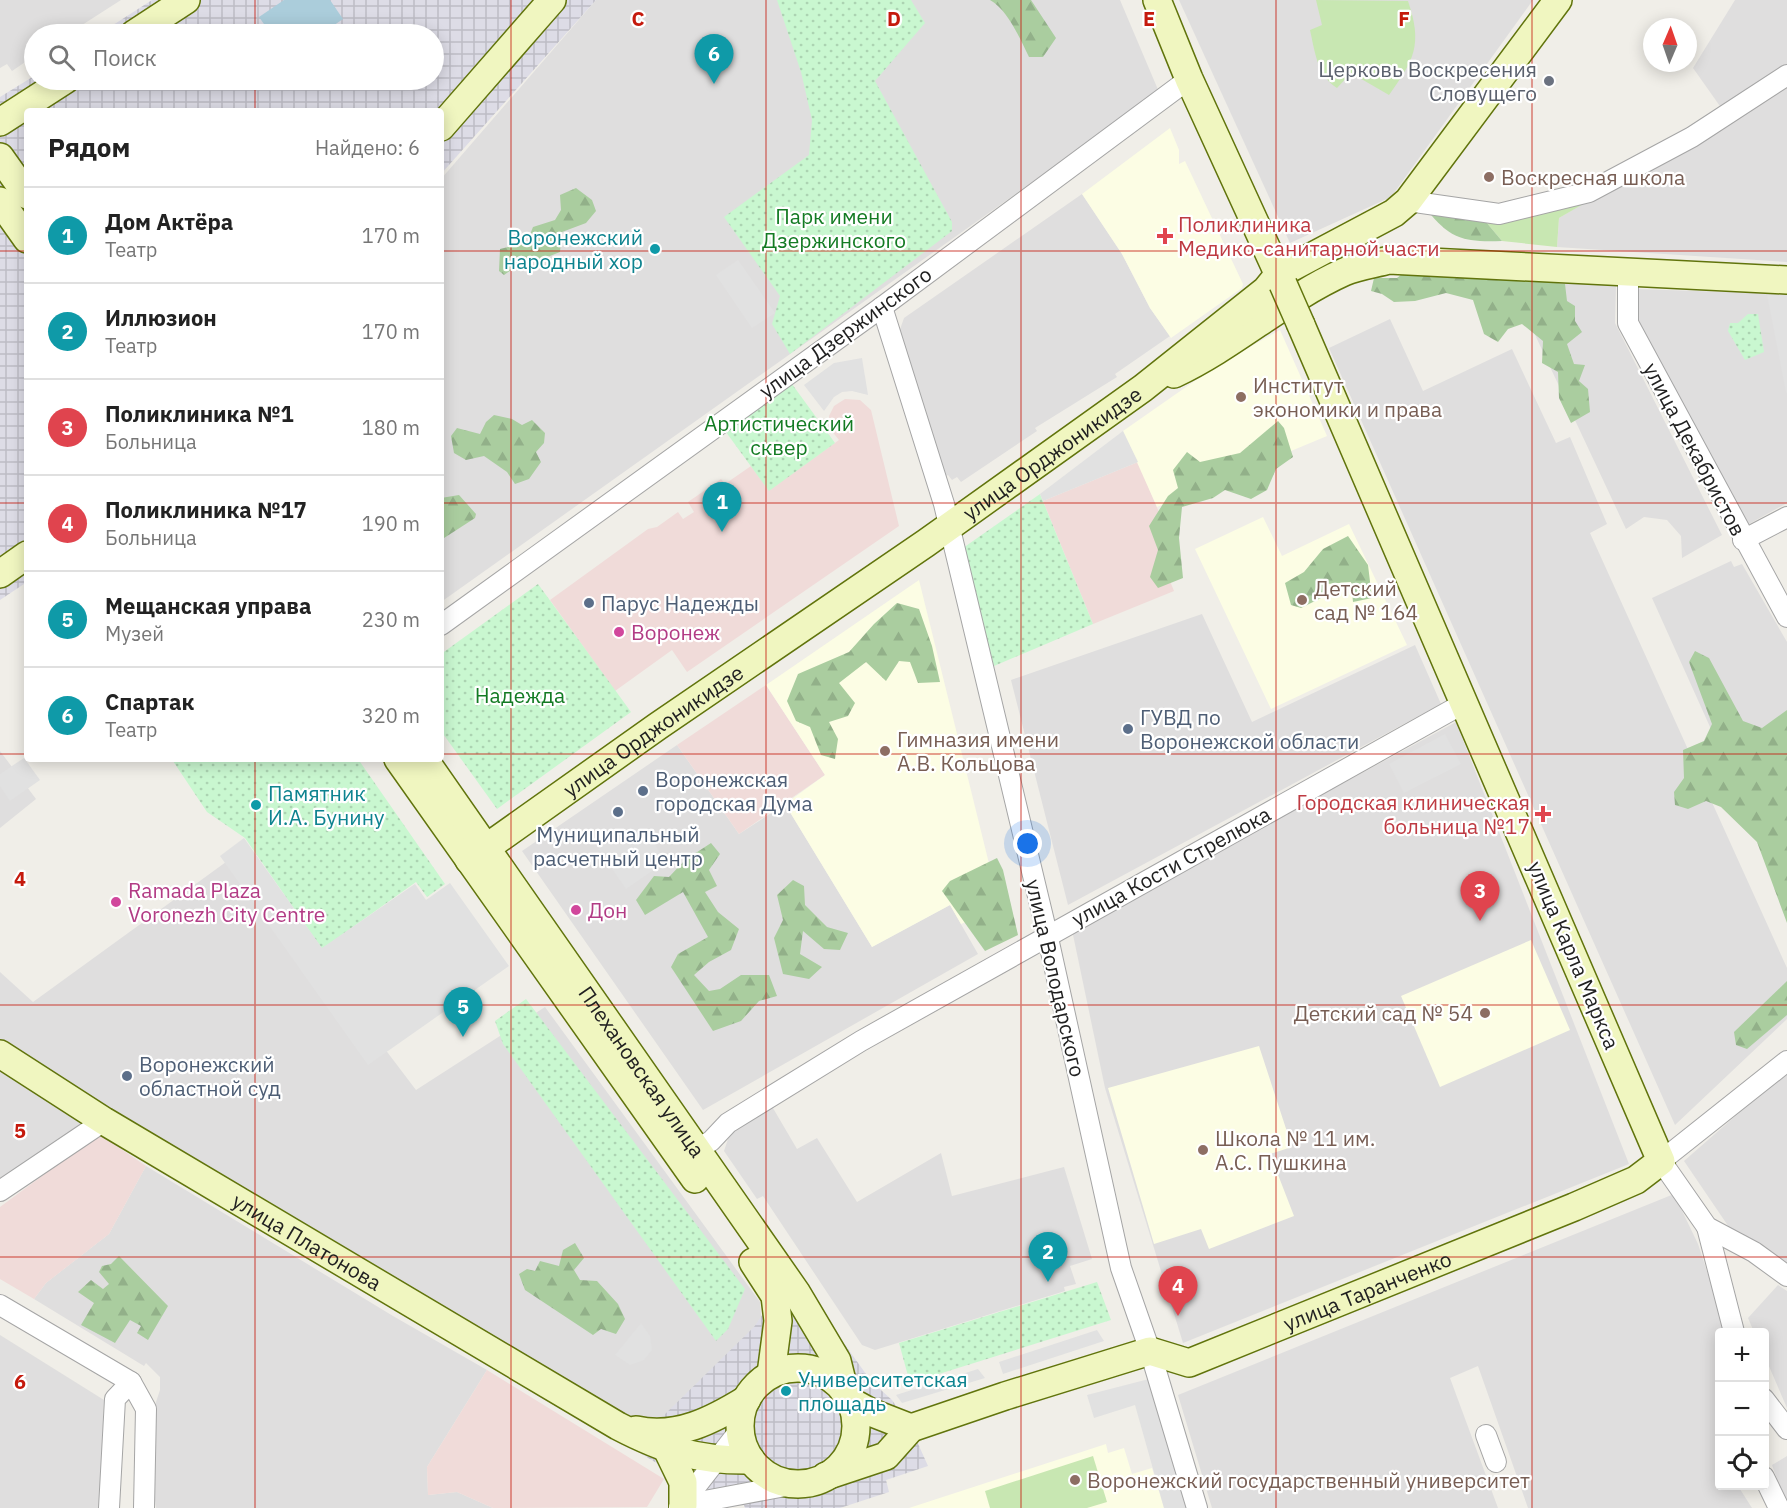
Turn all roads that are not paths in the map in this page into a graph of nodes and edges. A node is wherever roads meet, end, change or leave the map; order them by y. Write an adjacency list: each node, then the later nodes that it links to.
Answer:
1 (186, 0): 5 (street)
2 (552, 0): 10 (street)
3 (1157, 0): 7 (street)
4 (1558, 0): 14 (street, улица Орджоникидзе)
5 (149, 24)
6 (1787, 75): 14 (street)
7 (1189, 79): 17 (street); 19 (street, улица Дзержинского)
8 (50, 90): 9 (street)
9 (0, 122)
10 (444, 124)
11 (0, 157): 12 (street)
12 (24, 191)
13 (0, 201): 15 (street)
14 (1408, 201): 17 (street, улица Орджоникидзе)
15 (24, 235)
16 (1629, 274): 18 (street); 20 (street); 23 (street, улица Декабристов)
17 (1281, 279): 20 (street, улица Орджоникидзе); 28 (street, улица Карла Маркса, bridge)
18 (1787, 280)
19 (882, 307): 22 (street, улица Володарского); 27 (street, улица Дзержинского)
20 (1143, 388): 22 (street, улица Орджоникидзе)
21 (1787, 517): 23 (street)
22 (947, 526): 31 (street, улица Орджоникидзе); 32 (street, улица Володарского)
23 (1743, 540): 26 (street, улица Декабристов)
24 (24, 557): 25 (street)
25 (0, 574)
26 (1787, 617)
27 (444, 623)
28 (1466, 702): 32 (street, улица Кости Стрелюка); 37 (street, улица Карла Маркса)
29 (401, 762): 31 (street, Плехановская улица)
30 (426, 762): 31 (street, Плехановская улица)
31 (477, 853): 36 (street, Плехановская улица)
32 (1048, 938): 36 (street, улица Кости Стрелюка); 43 (street, улица Володарского)
33 (0, 1054): 35 (street, улица Платонова)
34 (1787, 1060): 37 (street, улица Таранченко)
35 (104, 1121): 38 (street); 49 (street, улица Платонова)
36 (688, 1154): 44 (street, Плехановская улица); 46 (street, Плехановская улица)
37 (1661, 1161): 39 (street, улица Карла Маркса); 43 (street, улица Таранченко)
38 (0, 1191)
39 (1707, 1227): 40 (street, улица Карла Маркса); 42 (street)
40 (1787, 1276)
41 (0, 1305): 45 (street)
42 (1733, 1328)
43 (1150, 1351): 50 (street); 64 (street, улица Володарского)
44 (771, 1374): 46 (street); 47 (street)
45 (131, 1382): 62 (street); 63 (street)
46 (848, 1397): 50 (street); 58 (street)
47 (747, 1399): 49 (street, улица Платонова); 52 (street)
48 (1769, 1406): 51 (street)
49 (618, 1426): 54 (street, улица Платонова)
50 (911, 1428): 58 (street)
51 (1787, 1429)
52 (740, 1430): 55 (street); 56 (street)
53 (1486, 1435): 57 (street)
54 (667, 1449): 56 (street, улица Платонова); 61 (street)
55 (751, 1460): 56 (street, улица Платонова); 59 (street)
56 (718, 1461): 61 (street)
57 (1496, 1462)
58 (826, 1476): 59 (street)
59 (796, 1484): 61 (street)
60 (1769, 1487): 65 (street)
61 (681, 1507)
62 (109, 1508)
63 (144, 1508)
64 (1197, 1508)
65 (1779, 1508)

